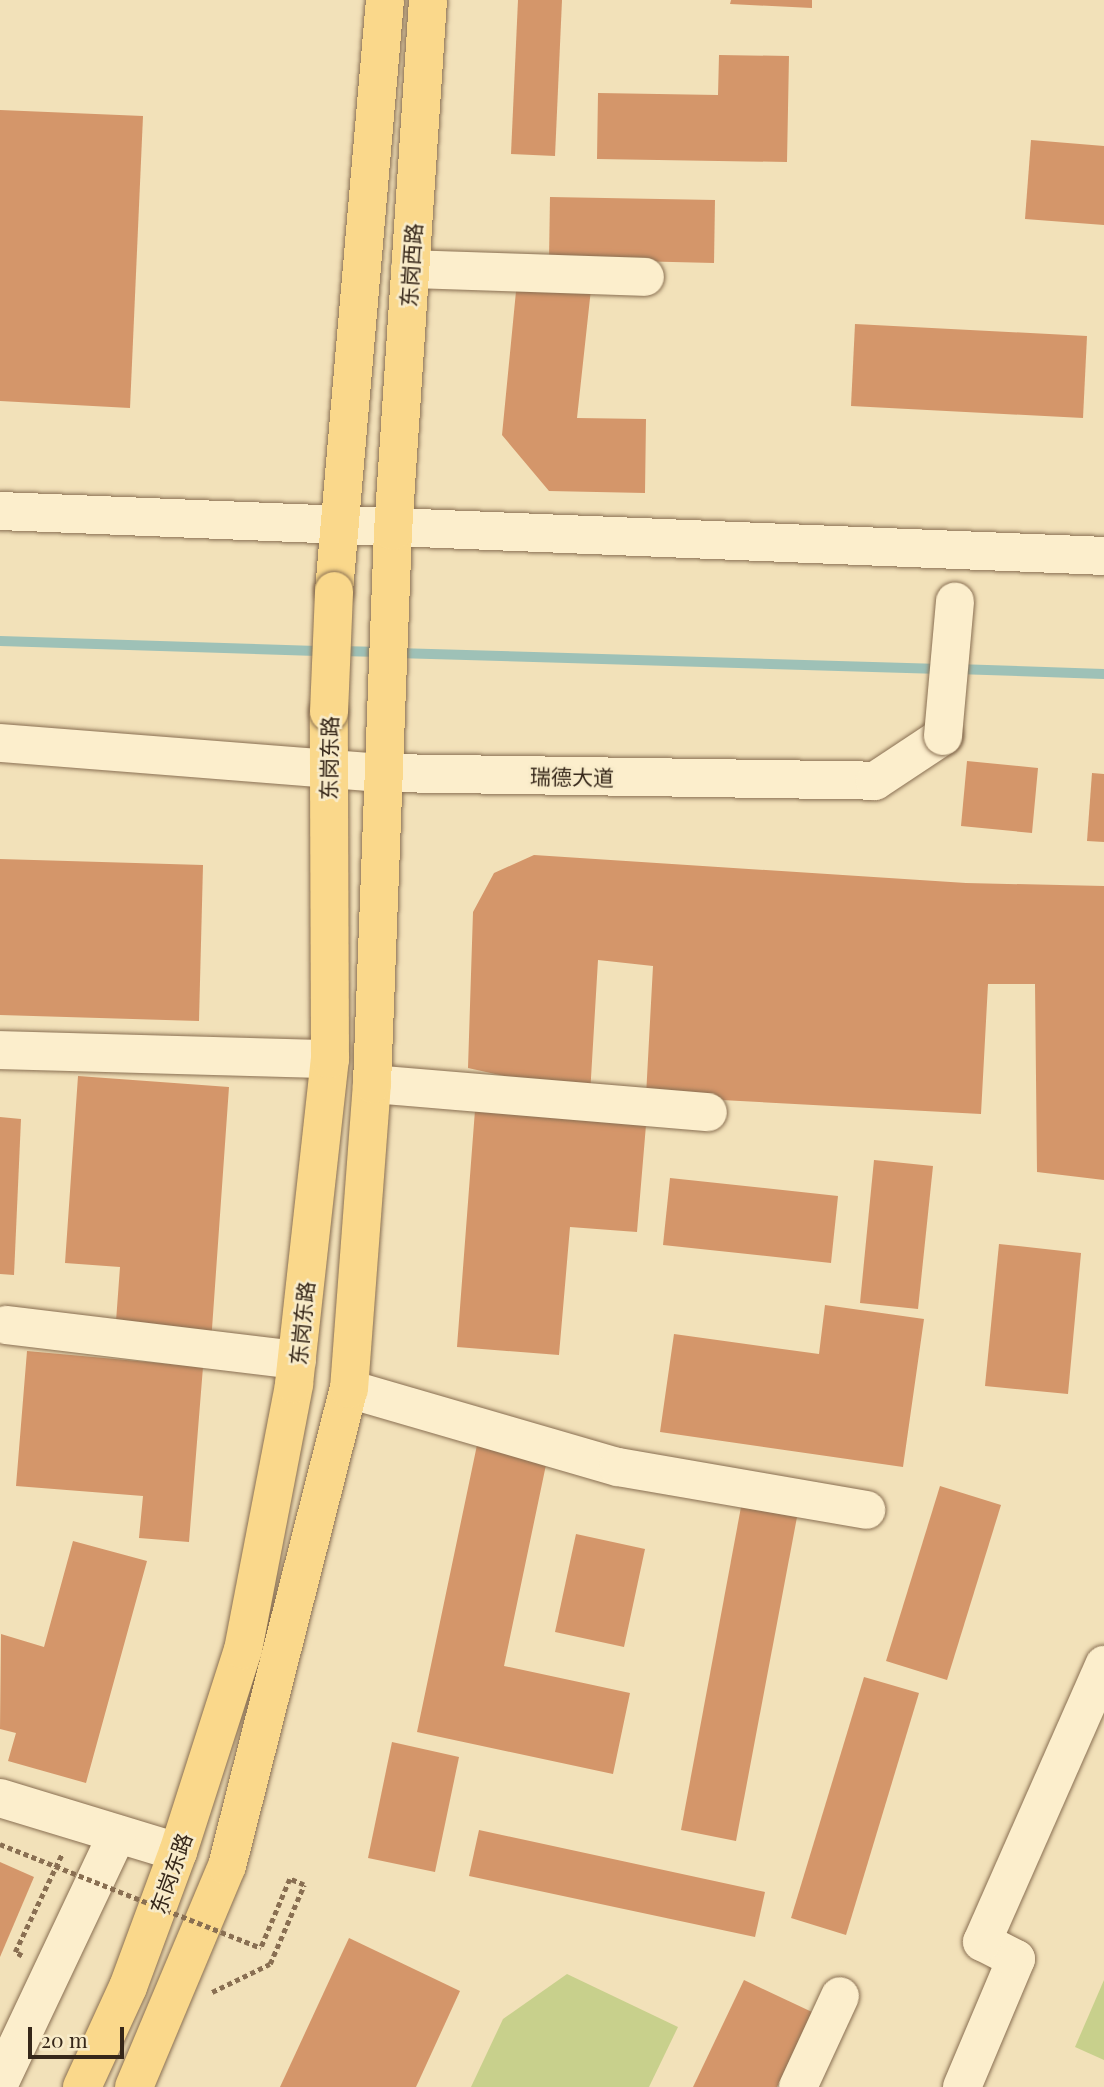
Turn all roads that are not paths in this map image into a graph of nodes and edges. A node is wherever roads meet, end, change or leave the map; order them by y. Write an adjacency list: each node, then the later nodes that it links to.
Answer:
1 (385, 0): 6 (main road)
2 (428, 0): 3 (main road, 东岗西路)
3 (410, 269): 4 (street); 7 (main road, 东岗西路)
4 (645, 277)
5 (0, 511): 6 (street)
6 (337, 526): 7 (street); 11 (main road, 东岗东路, bridge)
7 (393, 531): 8 (street); 12 (main road)
8 (952, 549): 9 (street); 12 (street, 瑞德大道, bridge)
9 (1104, 556)
10 (0, 743): 11 (street, 瑞德大道)
11 (326, 765): 12 (street, 瑞德大道); 14 (main road, 东岗东路)
12 (386, 773): 15 (main road)
13 (0, 1050): 14 (street)
14 (330, 1059): 18 (main road, 东岗东路)
15 (372, 1084): 16 (street); 19 (main road)
16 (708, 1112)
17 (6, 1325): 18 (street)
18 (297, 1360): 24 (main road, 东岗东路)
19 (349, 1389): 20 (street); 28 (main road)
20 (866, 1510)
21 (1104, 1665): 30 (street)
22 (0, 1798): 23 (street)
23 (117, 1834): 24 (street); 26 (street)
24 (178, 1852): 27 (main road, 东岗东路)
25 (840, 1996): 29 (street)
26 (0, 2082)
27 (82, 2087)
28 (134, 2087)
29 (798, 2087)
30 (962, 2087)

